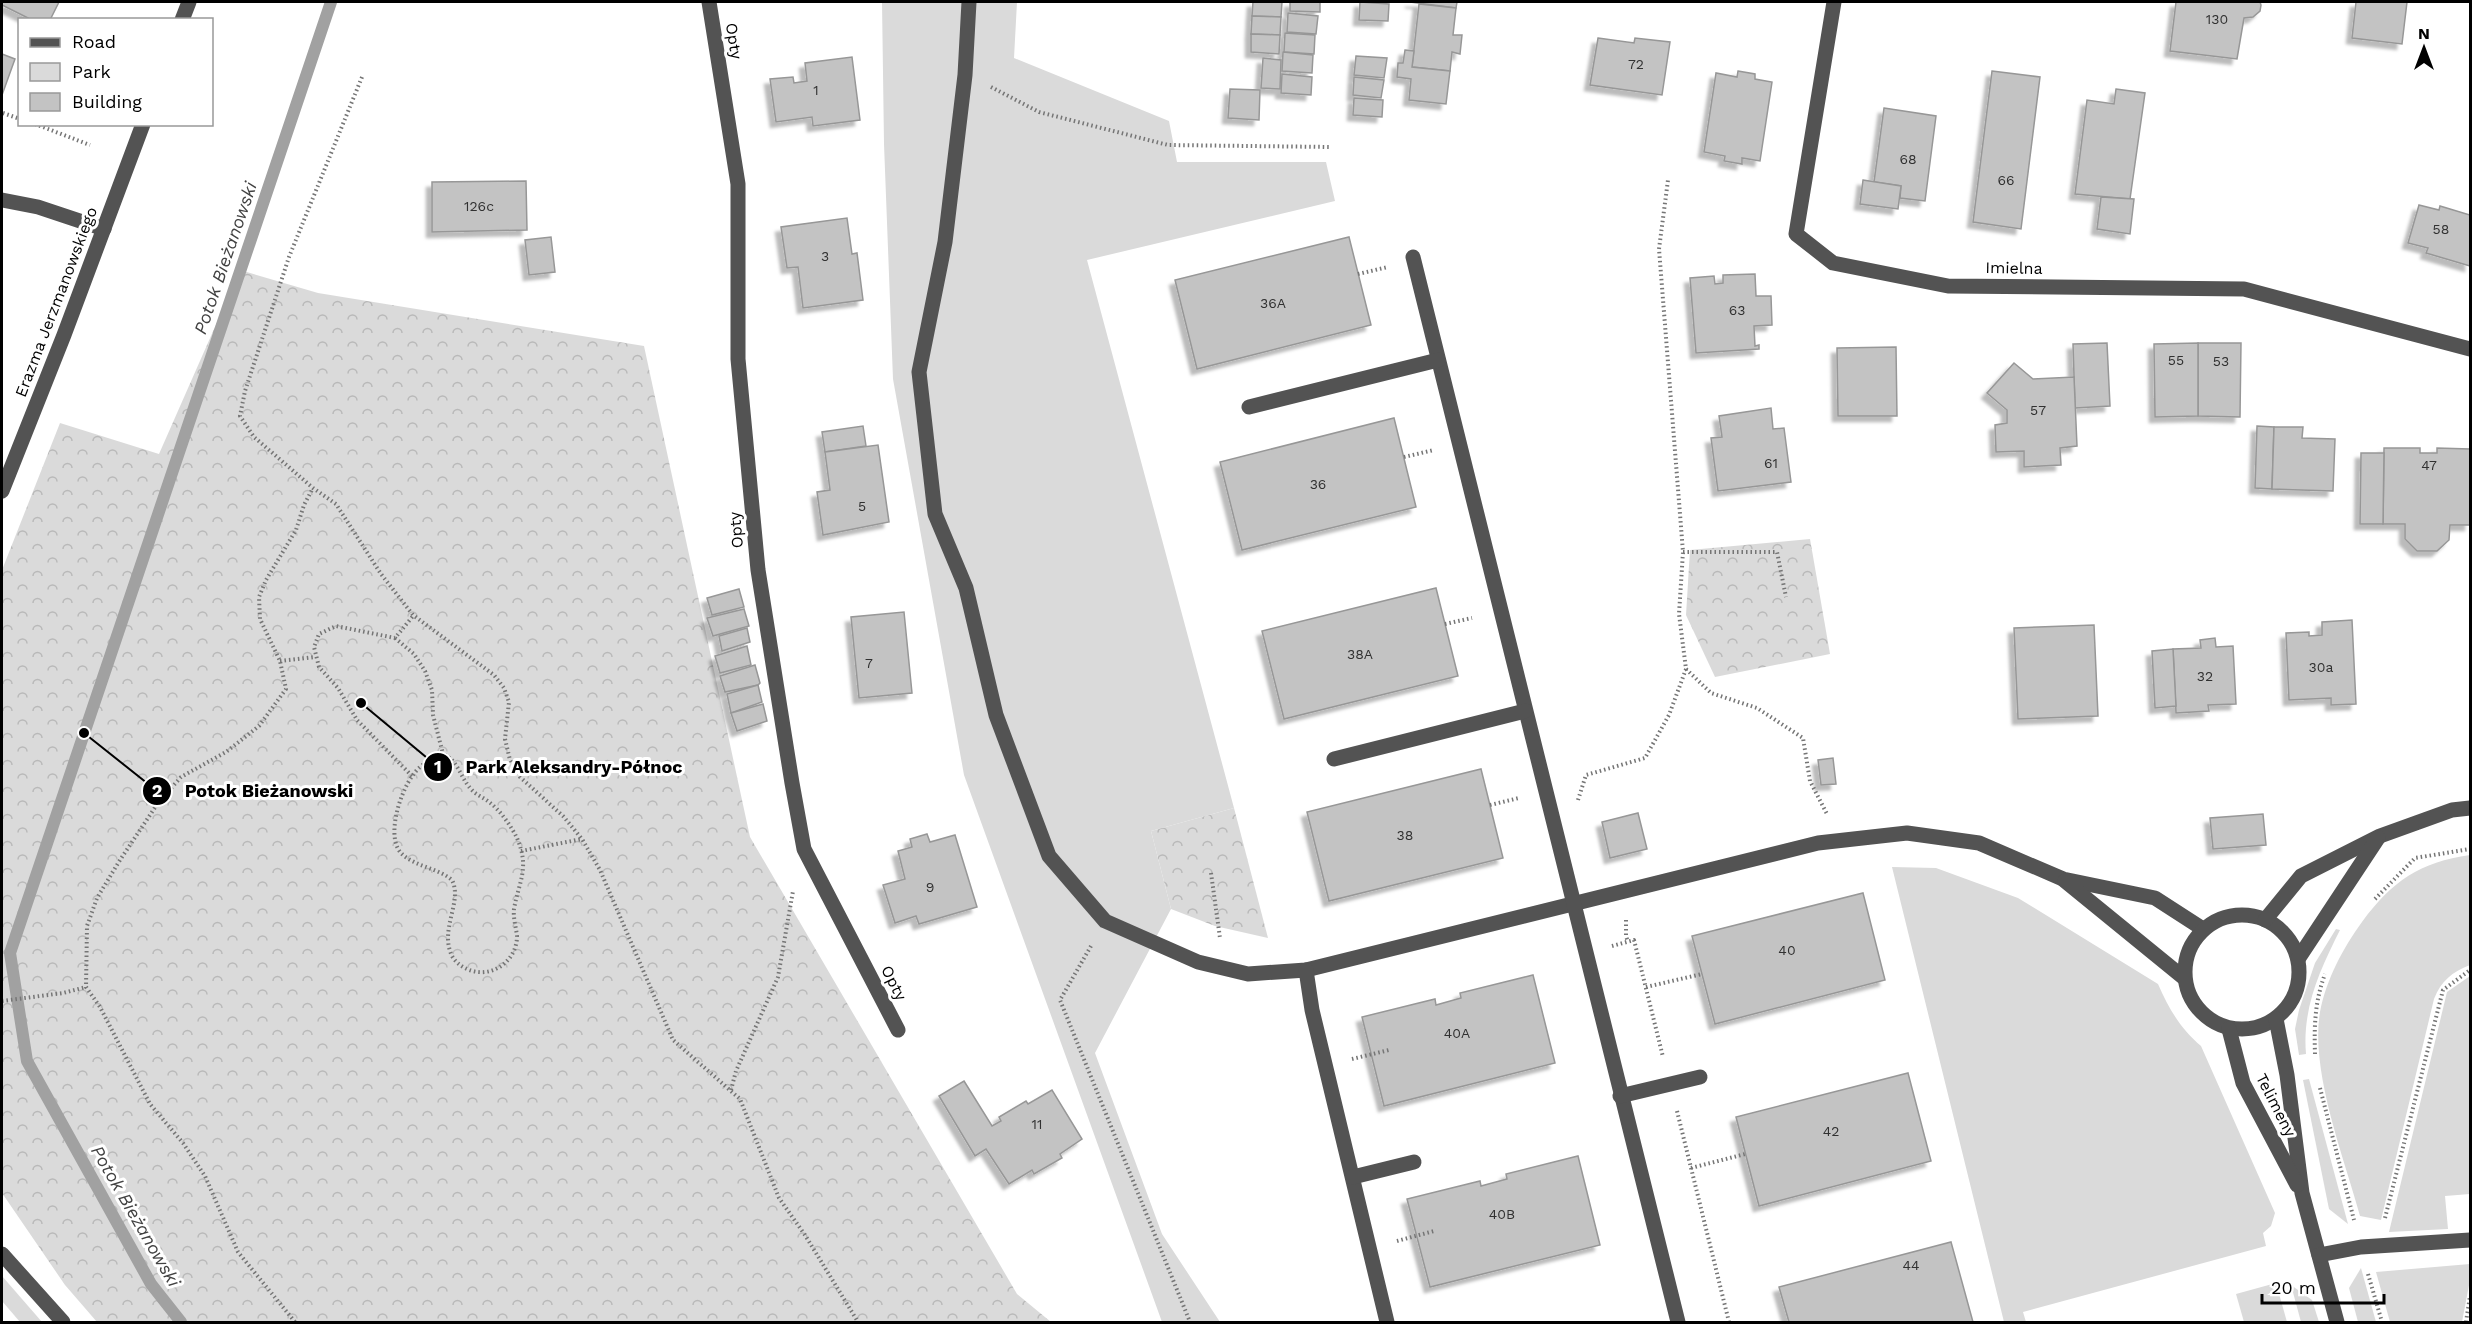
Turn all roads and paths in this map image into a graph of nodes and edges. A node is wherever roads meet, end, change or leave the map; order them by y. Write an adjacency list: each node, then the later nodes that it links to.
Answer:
1 (189, 2): 5 (street)
2 (709, 2): 45 (street, Opty)
3 (969, 2): 54 (street)
4 (1834, 2): 18 (street, Imielna)
5 (183, 18)
6 (362, 77): 23 (path)
7 (982, 83): 13 (path)
8 (3, 113): 9 (path)
9 (18, 118)
10 (40, 126): 12 (path)
11 (142, 126): 16 (street, Erazma Jerzmanowskiego)
12 (90, 145)
13 (1331, 147)
14 (1668, 180): 25 (path)
15 (2, 200): 16 (street)
16 (104, 229): 24 (street, Erazma Jerzmanowskiego)
17 (1413, 257): 19 (street)
18 (2470, 349)
19 (1438, 360): 20 (street); 34 (street)
20 (1249, 407)
21 (1434, 450): 22 (path)
22 (1404, 457)
23 (312, 488): 27 (path); 32 (path)
24 (2, 491)
25 (1683, 552): 26 (path); 33 (path)
26 (1786, 597)
27 (413, 615): 30 (path); 44 (path)
28 (1476, 617): 29 (path)
29 (1445, 624)
30 (396, 638): 31 (path); 35 (path)
31 (315, 657): 32 (path); 38 (path)
32 (280, 661): 64 (path)
33 (1686, 669): 37 (path); 42 (path)
34 (1525, 711): 36 (street); 51 (street)
35 (443, 754): 38 (path); 47 (path)
36 (1334, 759)
37 (1586, 775)
38 (412, 776): 47 (path)
39 (1523, 798): 40 (path)
40 (1490, 805)
41 (2470, 808): 43 (street)
42 (1828, 814)
43 (2380, 836): 53 (street); 58 (street)
44 (582, 839): 47 (path); 75 (path)
45 (804, 849): 69 (street, Opty); 75 (path)
46 (2470, 849): 50 (path)
47 (522, 851)
48 (1211, 873): 56 (path)
49 (2063, 879): 51 (street); 55 (street); 63 (street)
50 (2374, 900)
51 (1573, 905): 59 (street); 76 (street)
52 (1627, 916): 57 (path)
53 (2265, 920): 55 (street); 58 (street)
54 (1105, 921): 59 (street); 93 (path)
55 (2203, 929): 63 (street)
56 (1221, 939)
57 (1628, 942)
58 (2298, 959): 67 (street)
59 (1306, 970): 80 (street)
60 (2470, 970): 82 (path)
61 (2326, 972): 71 (path)
62 (1702, 974): 65 (path)
63 (2184, 978): 68 (street)
64 (86, 987): 66 (path); 91 (path)
65 (1646, 987)
66 (2, 1001)
67 (2276, 1019): 68 (street); 81 (street, Telimeny)
68 (2229, 1029): 81 (street, Telimeny)
69 (898, 1030)
70 (1389, 1050): 72 (path)
71 (2315, 1057)
72 (1345, 1061)
73 (1700, 1077): 76 (street)
74 (2318, 1080): 86 (path)
75 (731, 1089): 92 (path)
76 (1620, 1096): 95 (street)
77 (1745, 1154): 79 (path)
78 (1413, 1162): 80 (street)
79 (1691, 1168)
80 (1353, 1176): 94 (street)
81 (2302, 1193): 88 (street, Telimeny)
82 (2383, 1227)
83 (1434, 1231): 85 (path)
84 (2470, 1240): 86 (street)
85 (1390, 1243)
86 (2361, 1247): 88 (street); 97 (path)
87 (2, 1254): 90 (street)
88 (2319, 1255): 96 (street, Telimeny)
89 (2470, 1296): 98 (path)
90 (63, 1323)
91 (295, 1323)
92 (858, 1323)
93 (1190, 1323)
94 (1387, 1323)
95 (1678, 1323)
96 (2337, 1323)
97 (2382, 1323)
98 (2466, 1323)

